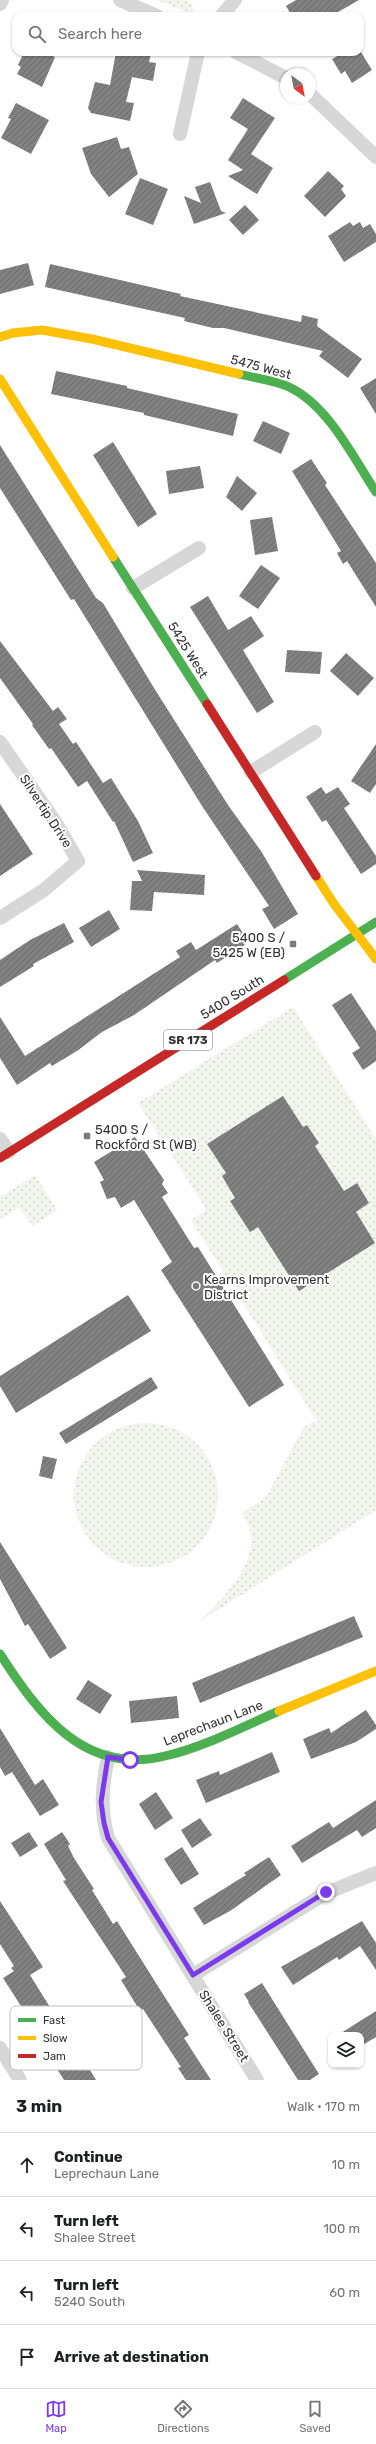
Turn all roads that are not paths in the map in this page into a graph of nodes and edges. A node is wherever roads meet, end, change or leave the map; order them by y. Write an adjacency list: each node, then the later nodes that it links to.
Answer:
1 (2, 0): 4 (street)
2 (120, 0): 5 (street)
3 (235, 0): 6 (street)
4 (0, 4)
5 (148, 12)
6 (224, 12)
7 (197, 56): 11 (street)
8 (244, 56): 9 (street)
9 (280, 75)
10 (316, 99): 12 (street)
11 (180, 134)
12 (374, 150)
13 (0, 337): 15 (street, 5475 West)
14 (0, 379): 17 (street, 5425 West)
15 (376, 492)
16 (199, 548): 17 (street)
17 (133, 588): 20 (street, 5425 West)
18 (315, 732): 20 (street)
19 (0, 742): 21 (street, Silvertip Drive)
20 (251, 772): 23 (street, 5425 West)
21 (0, 918)
22 (376, 922): 23 (street, 5400 South / SR 173)
23 (357, 934): 24 (street, 5425 West); 26 (street, 5400 South / SR 173)
24 (376, 959)
25 (0, 1139): 26 (street)
26 (4, 1155)
27 (0, 1654): 29 (street, Leprechaun Lane)
28 (376, 1671): 29 (street, Leprechaun Lane)
29 (108, 1757): 31 (street, Shalee Street)
30 (376, 1873): 31 (street)
31 (193, 1975): 36 (street, Shalee Street)
32 (0, 2048): 33 (street)
33 (10, 2064)
34 (14, 2070): 35 (street)
35 (20, 2080)
36 (257, 2080)

